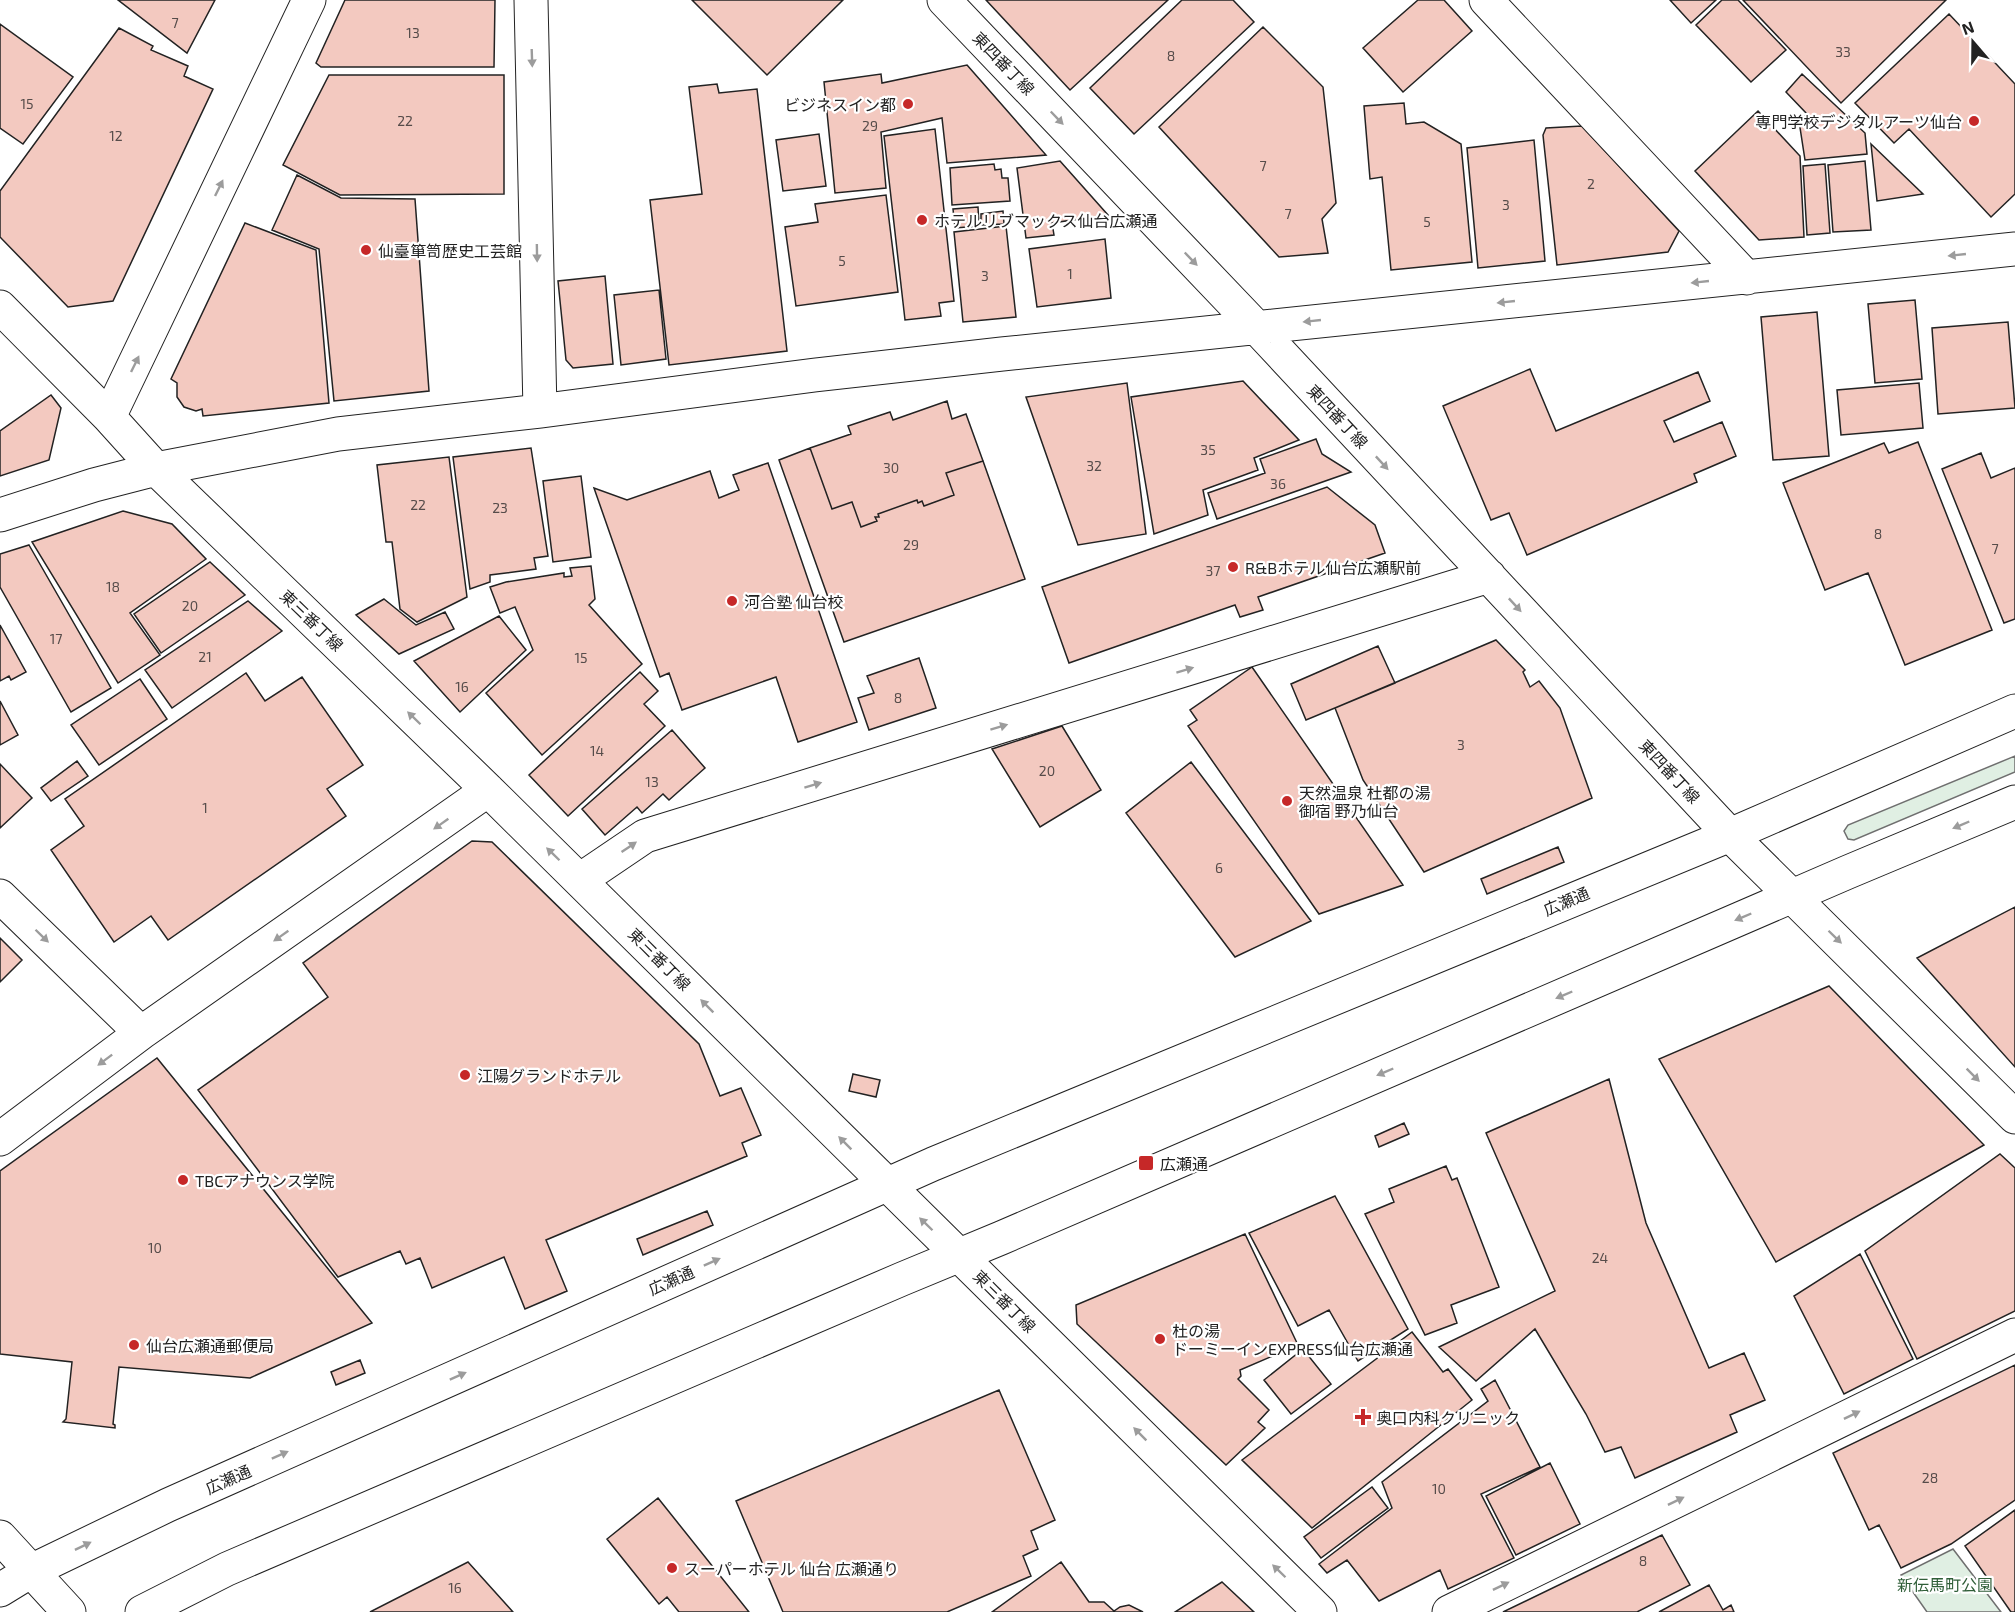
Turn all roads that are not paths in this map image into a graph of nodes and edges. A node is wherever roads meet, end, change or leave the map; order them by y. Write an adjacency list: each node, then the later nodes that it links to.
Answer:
1 (309, 0): 10 (main road, one-way to 1)
2 (531, 0): 9 (main road, one-way to 9)
3 (944, 0): 8 (main road, 東四番丁線, one-way to 8)
4 (1486, 0): 6 (main road)
5 (2015, 249): 6 (main road, one-way to 6)
6 (1747, 278): 8 (main road, one-way to 8)
7 (0, 307): 10 (main road, 東三番丁線)
8 (1256, 327): 9 (main road); 13 (main road, 東四番丁線, one-way to 13)
9 (540, 411): 11 (main road)
10 (110, 417): 11 (main road, 東三番丁線)
11 (156, 469): 12 (main road); 15 (main road, 東三番丁線, one-way to 11)
12 (0, 515)
13 (1489, 576): 17 (main road, 東四番丁線, one-way to 17); 18 (main road, one-way to 13)
14 (2015, 711): 17 (main road, 広瀬通)
15 (488, 790): 18 (main road, 東三番丁線, one-way to 15); 21 (main road, one-way to 21)
16 (2015, 802): 20 (main road, one-way to 20)
17 (1730, 835): 20 (main road, 東四番丁線); 24 (main road, 広瀬通)
18 (580, 880): 24 (main road, 東三番丁線, one-way to 18)
19 (0, 896): 21 (main road, one-way to 21)
20 (1793, 897): 22 (main road, one-way to 22); 25 (main road, one-way to 25)
21 (141, 1033): 23 (main road, one-way to 23)
22 (2015, 1117)
23 (0, 1138)
24 (886, 1185): 25 (main road, 東三番丁線, one-way to 24); 28 (main road, 広瀬通, one-way to 24)
25 (958, 1255): 31 (main road); 32 (main road, 東三番丁線, one-way to 25)
26 (2015, 1335): 33 (main road, one-way to 26)
27 (0, 1537): 28 (main road)
28 (31, 1571): 29 (main road, 広瀬通); 30 (main road)
29 (0, 1590)
30 (69, 1612)
31 (142, 1612)
32 (1320, 1612)
33 (1449, 1612)

